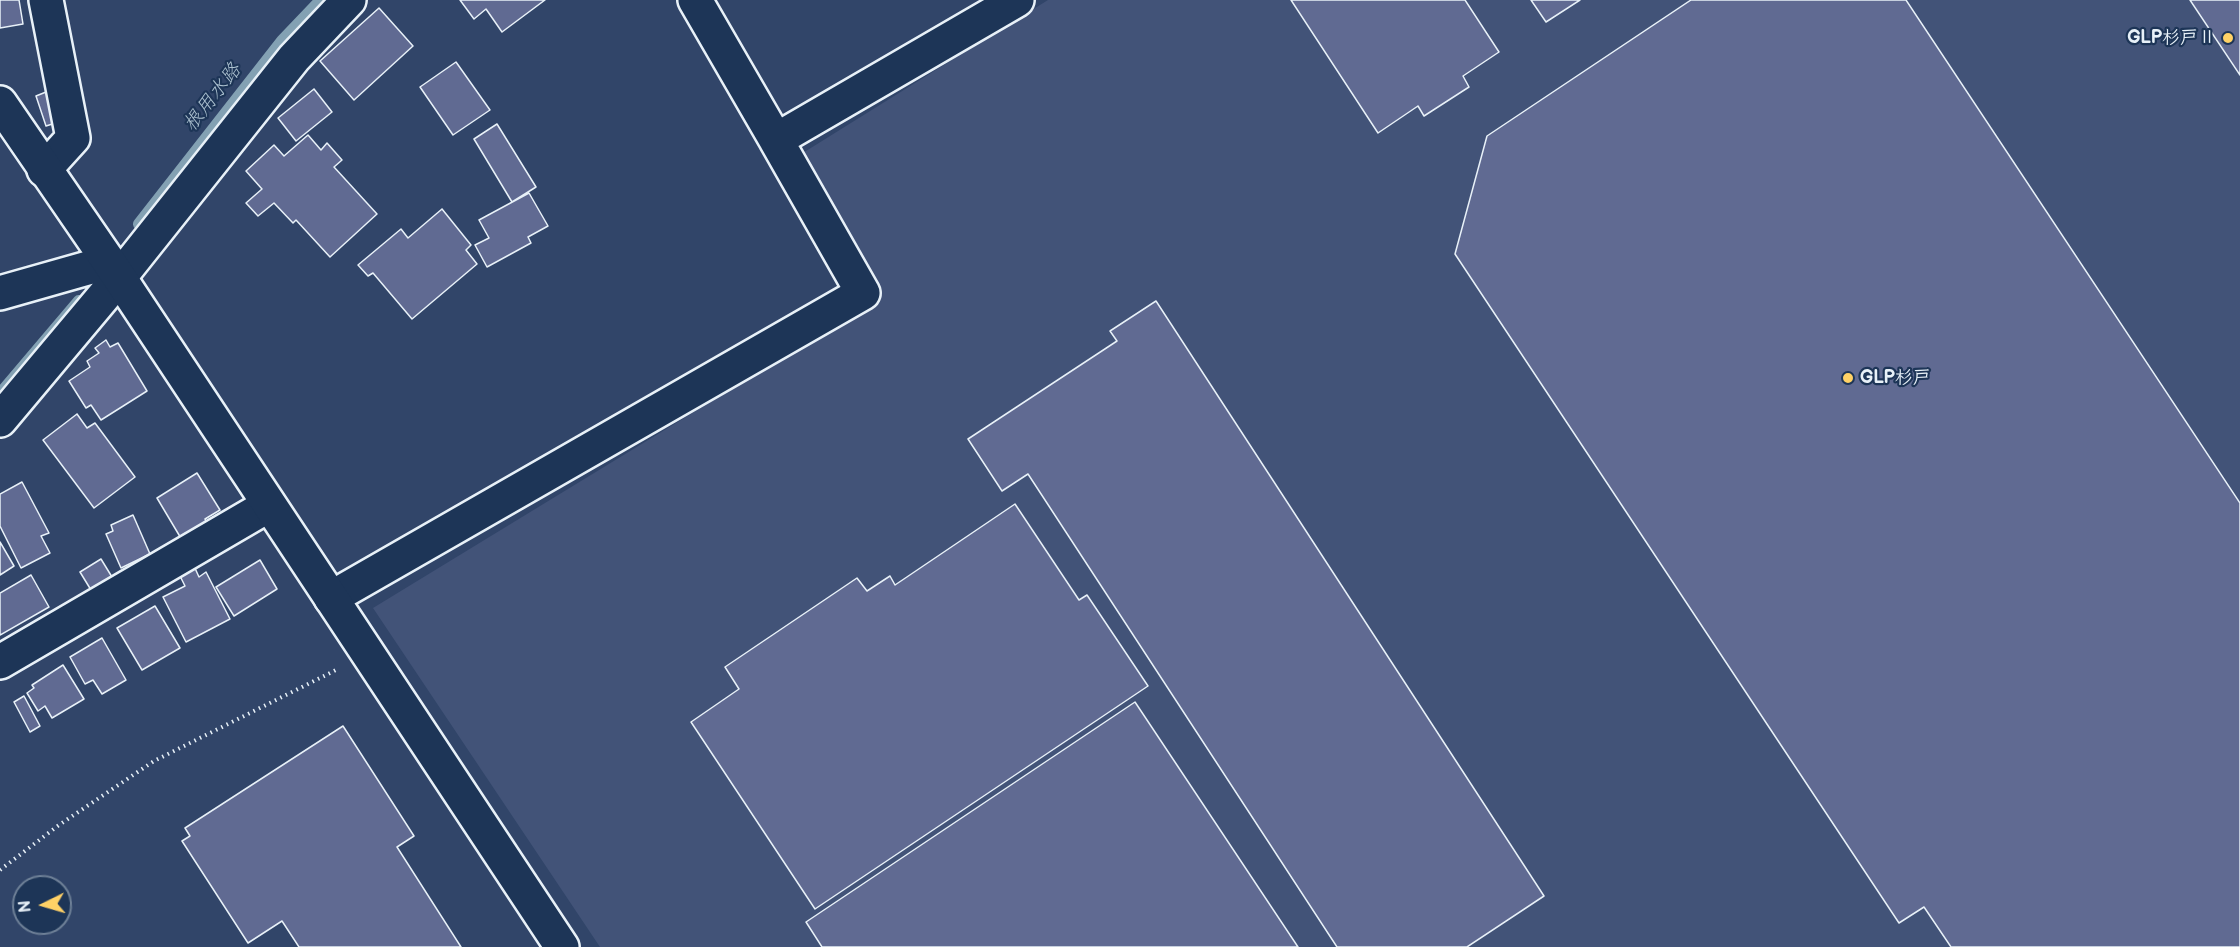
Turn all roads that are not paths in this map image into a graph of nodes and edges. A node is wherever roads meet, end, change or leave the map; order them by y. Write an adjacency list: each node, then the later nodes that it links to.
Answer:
1 (46, 0): 7 (street)
2 (349, 0): 8 (street)
3 (695, 0): 6 (street)
4 (1017, 0): 6 (street)
5 (0, 103): 7 (street)
6 (776, 140): 12 (street)
7 (44, 170): 8 (street)
8 (114, 270): 9 (street); 10 (street); 11 (street)
9 (0, 293)
10 (0, 420)
11 (269, 506): 12 (street); 13 (street)
12 (331, 598): 14 (street)
13 (0, 662)
14 (562, 947)

